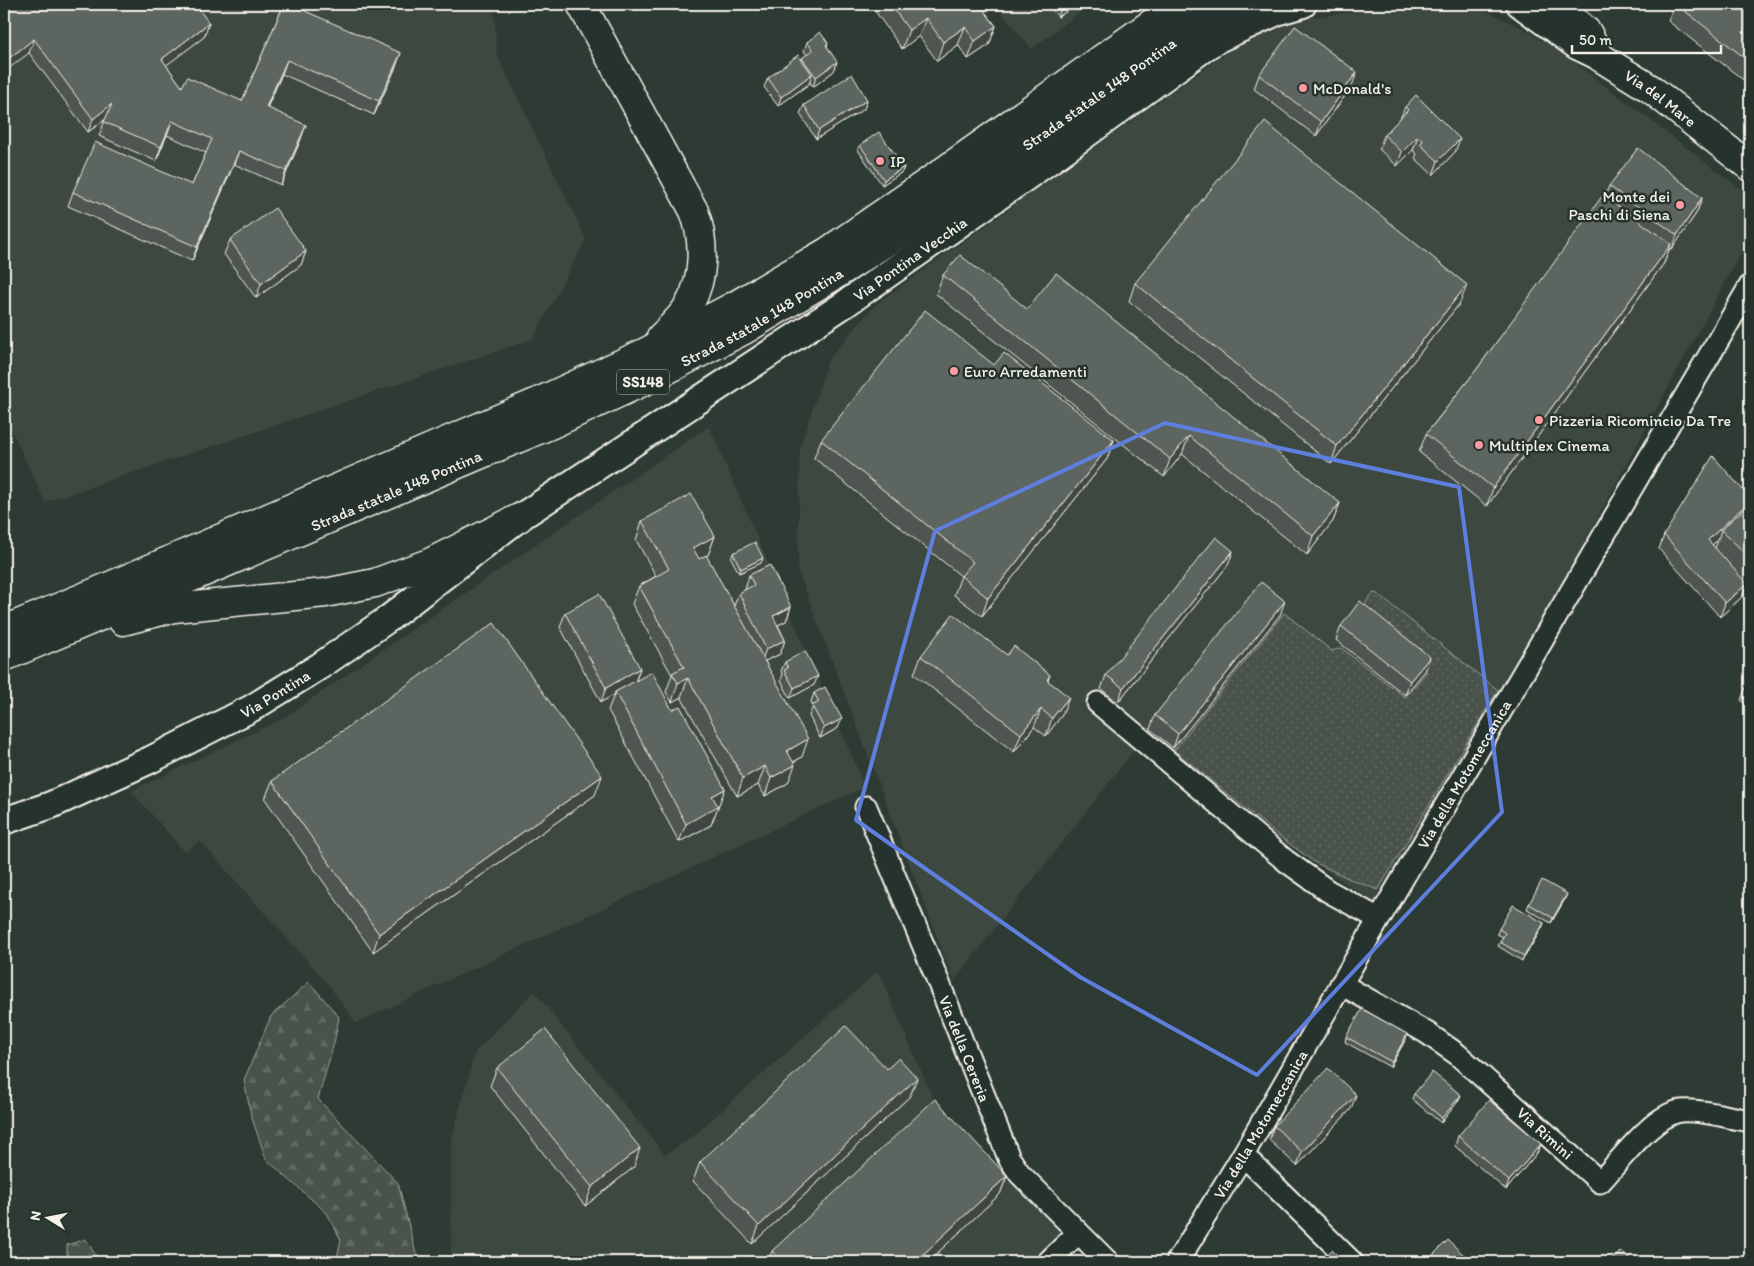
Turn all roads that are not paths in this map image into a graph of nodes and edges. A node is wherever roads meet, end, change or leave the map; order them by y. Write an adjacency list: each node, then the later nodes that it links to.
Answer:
1 (581, 4): 12 (main road)
2 (1179, 4): 12 (main road, Strada statale 148 Pontina / SS148)
3 (1226, 4): 15 (main road, Strada statale 148 Pontina / SS148)
4 (1262, 4): 8 (main road)
5 (1302, 4): 8 (street, Via Pontina Vecchia)
6 (1520, 4): 9 (street)
7 (1555, 4): 9 (main road)
8 (1214, 41): 13 (street, Via Pontina Vecchia)
9 (1600, 57): 10 (main road, Via del Mare)
10 (1750, 167)
11 (1750, 286): 20 (street, Via della Motomeccanica)
12 (644, 353): 14 (main road, Strada statale 148 Pontina / SS148)
13 (519, 518): 15 (main road); 19 (street, Via Pontina)
14 (4, 630)
15 (36, 643): 16 (main road, Strada statale 148 Pontina / SS148)
16 (4, 657)
17 (1098, 703): 20 (street)
18 (866, 807): 24 (street, Via della Cereria)
19 (4, 821)
20 (1379, 919): 21 (street, Via della Motomeccanica)
21 (1341, 984): 22 (street, Via Rimini); 23 (street, Via della Motomeccanica)
22 (1750, 1121)
23 (1243, 1155): 27 (street, Via della Motomeccanica); 28 (street)
24 (1078, 1233): 25 (street); 26 (street, Via della Cereria)
25 (1048, 1262)
26 (1108, 1262)
27 (1177, 1262)
28 (1352, 1262)

